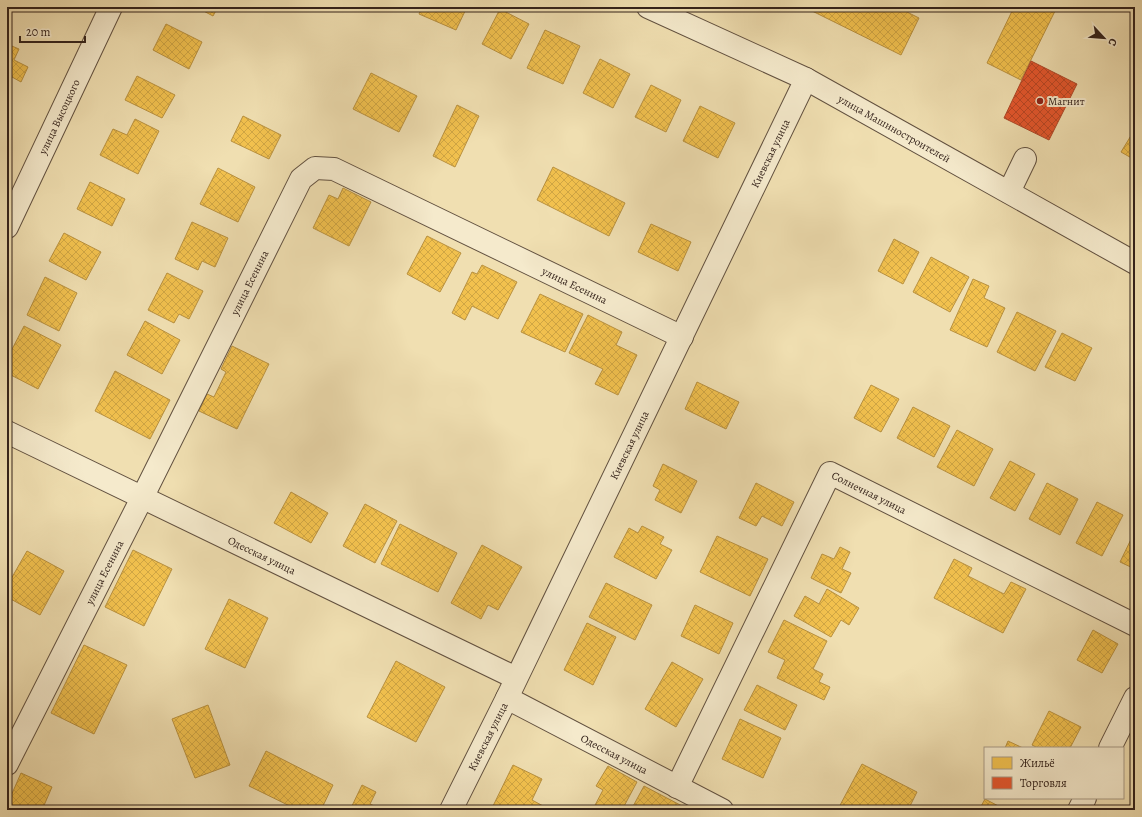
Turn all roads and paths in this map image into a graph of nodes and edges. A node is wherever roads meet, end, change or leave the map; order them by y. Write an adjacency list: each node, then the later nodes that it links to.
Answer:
1 (111, 7): 6 (street, улица Высоцкого)
2 (648, 7): 3 (street, улица Машиностроителей)
3 (806, 79): 5 (street, улица Машиностроителей); 8 (street, Киевская улица)
4 (1026, 159): 5 (street)
5 (1009, 192): 7 (street, улица Машиностроителей)
6 (7, 227)
7 (1135, 262)
8 (682, 337): 10 (street, улица Есенина); 12 (street, Киевская улица)
9 (7, 432): 10 (street, Одесская улица)
10 (142, 498): 12 (street, Одесская улица); 16 (street, улица Есенина)
11 (1135, 625): 17 (street, Солнечная улица)
12 (516, 678): 13 (street, Киевская улица)
13 (507, 698): 17 (street, Одесская улица); 19 (street, Киевская улица)
14 (1135, 698): 15 (street)
15 (1110, 747)
16 (7, 764)
17 (677, 787): 20 (street, Одесская улица)
18 (1084, 799): 21 (street)
19 (451, 810)
20 (722, 810)
21 (1079, 810)

